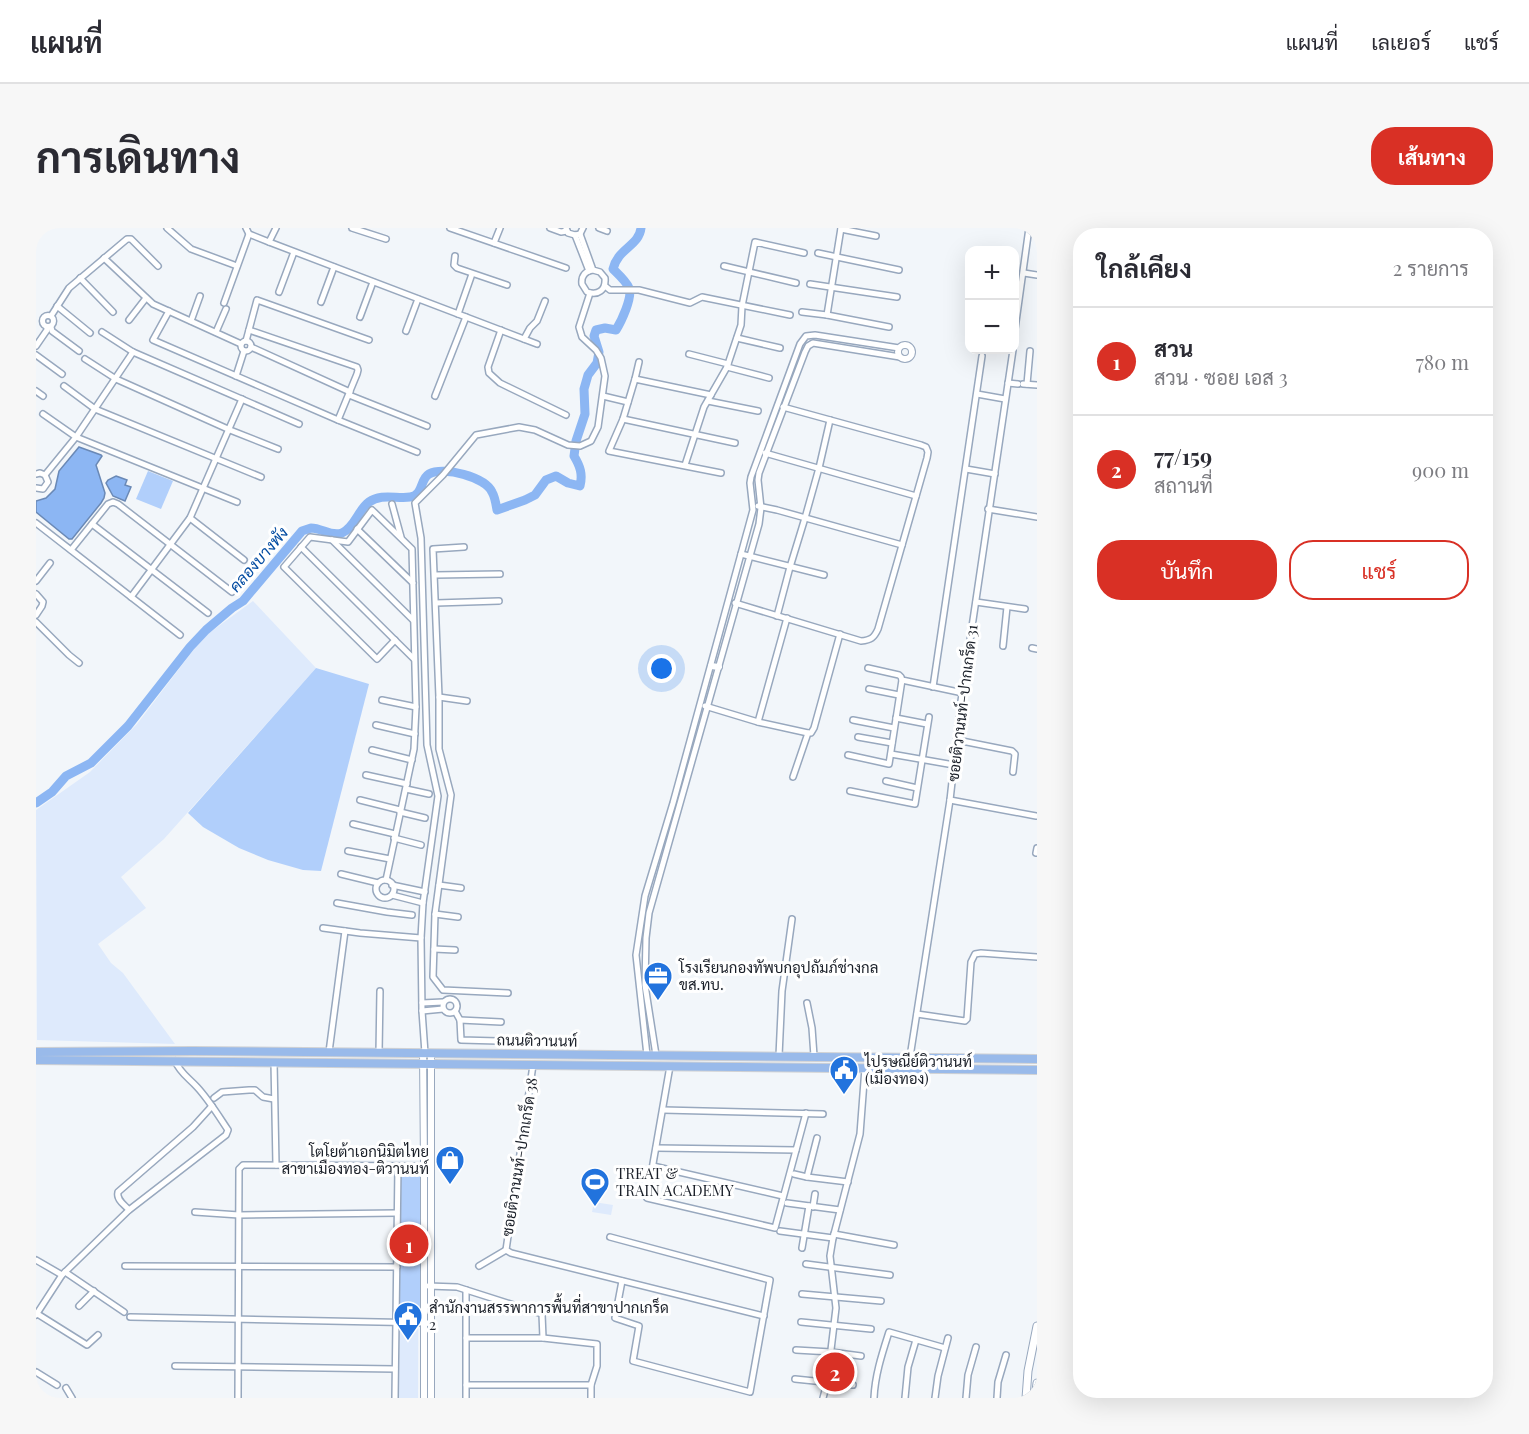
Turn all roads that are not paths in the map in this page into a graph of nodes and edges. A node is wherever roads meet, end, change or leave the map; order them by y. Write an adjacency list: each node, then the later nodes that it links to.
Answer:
1 (167, 228): 25 (street)
2 (352, 228): 15 (street)
3 (450, 228): 17 (street)
4 (500, 228): 17 (street)
5 (550, 228): 10 (street)
6 (599, 228): 12 (street)
7 (841, 228): 14 (street); 22 (street)
8 (1029, 228): 32 (street)
9 (274, 229): 16 (street)
10 (566, 229): 13 (street)
11 (247, 230): 16 (street); 25 (street)
12 (607, 231)
13 (579, 232): 30 (street)
14 (876, 236)
15 (386, 239)
16 (269, 242): 18 (street)
17 (494, 243): 28 (street)
18 (294, 252): 27 (street); 42 (street)
19 (804, 253): 31 (street)
20 (818, 254): 22 (street)
21 (454, 256): 33 (street)
22 (836, 257): 29 (street); 41 (street)
23 (104, 258): 24 (street); 35 (street); 46 (street)
24 (158, 266)
25 (237, 266): 72 (street)
26 (724, 266): 31 (street)
27 (334, 267): 36 (street); 48 (street)
28 (566, 268)
29 (899, 270)
30 (591, 271): 40 (street); 43 (street)
31 (749, 273): 37 (street); 52 (street)
32 (1024, 273): 34 (street); 50 (street)
33 (472, 274): 39 (street); 56 (street)
34 (1037, 275)
35 (80, 278): 51 (street); 54 (street)
36 (374, 282): 47 (street); 61 (street)
37 (796, 283)
38 (810, 284): 41 (street)
39 (507, 285)
40 (605, 286): 43 (street); 52 (street)
41 (832, 288): 45 (street); 59 (street)
42 (279, 292)
43 (590, 293): 109 (street)
44 (200, 296): 65 (street)
45 (897, 297)
46 (146, 298): 53 (street); 64 (street)
47 (418, 299): 56 (street); 70 (street)
48 (321, 302)
49 (545, 302): 75 (street)
50 (1019, 304)
51 (57, 306): 60 (street); 73 (street)
52 (742, 306): 58 (street); 74 (street)
53 (169, 311): 65 (street); 96 (street)
54 (113, 312)
55 (802, 312): 59 (street)
56 (458, 314): 62 (street)
57 (36, 315): 63 (street)
58 (790, 315)
59 (826, 315): 67 (street)
60 (51, 316): 63 (street); 66 (street)
61 (360, 317)
62 (466, 317): 69 (street); 108 (street)
63 (43, 319): 66 (street)
64 (129, 320)
65 (191, 321): 72 (street)
66 (49, 327): 79 (street); 83 (street)
67 (889, 327)
68 (249, 330): 76 (street); 77 (street); 105 (street)
69 (501, 330): 75 (street); 118 (street)
70 (406, 331)
71 (102, 332): 86 (street)
72 (216, 332): 77 (street)
73 (90, 333)
74 (737, 338): 81 (street); 94 (street)
75 (524, 339): 78 (street)
76 (369, 340)
77 (244, 342): 80 (street); 84 (street)
78 (537, 344)
79 (36, 346)
80 (251, 347): 84 (street); 105 (street)
81 (780, 348)
82 (899, 348): 91 (street); 91 (street); 114 (street)
83 (79, 351)
84 (244, 351): 96 (street)
85 (1030, 351): 101 (street)
86 (133, 352): 98 (street); 111 (street)
87 (689, 354): 94 (street)
88 (1012, 354): 100 (street, ซอยติวานนท์-ปากเกร็ด 31)
89 (36, 355): 95 (street)
90 (982, 356): 106 (street)
91 (900, 357): 114 (street)
92 (85, 359): 98 (street)
93 (639, 362): 99 (street)
94 (727, 366): 97 (street); 110 (street)
95 (62, 374)
96 (236, 376): 120 (street)
97 (770, 378)
98 (116, 379): 115 (street); 124 (street)
99 (635, 379): 110 (street); 113 (street)
100 (1008, 383): 101 (street); 112 (street, ซอยติวานนท์-ปากเกร็ด 31)
101 (1023, 384): 102 (street)
102 (1037, 385)
103 (64, 386): 115 (street)
104 (36, 391): 107 (street)
105 (350, 394): 120 (street); 123 (street)
106 (977, 394): 112 (street); 134 (street)
107 (43, 396)
108 (435, 396)
109 (603, 396): 113 (street); 249 (street)
110 (709, 398): 116 (street); 125 (street)
111 (242, 399): 122 (street); 124 (street)
112 (1005, 399): 137 (street, ซอยติวานนท์-ปากเกร็ด 31)
113 (628, 402): 119 (street)
114 (781, 407): 121 (street); 130 (street)
115 (95, 409): 126 (street); 131 (street)
116 (758, 411)
117 (43, 414): 126 (street)
118 (566, 415)
119 (623, 419): 125 (street); 132 (street)
120 (338, 420): 129 (street)
121 (830, 420): 133 (street); 141 (street)
122 (299, 424)
123 (427, 426)
124 (230, 430): 128 (street); 131 (street)
125 (695, 434): 127 (street); 132 (street)
126 (76, 437): 135 (street); 140 (street)
127 (735, 443)
128 (278, 449)
129 (417, 452)
130 (764, 452): 133 (street); 144 (street); 145 (street)
131 (216, 459): 138 (street); 140 (street)
132 (685, 465): 136 (street)
133 (819, 468): 141 (street); 149 (street)
134 (966, 470): 137 (street); 197 (street)
135 (39, 473): 139 (street)
136 (721, 473)
137 (995, 474): 146 (street, ซอยติวานนท์-ปากเกร็ด 31)
138 (261, 477)
139 (36, 488)
140 (204, 489): 142 (street); 148 (street)
141 (916, 496): 156 (street)
142 (237, 502)
143 (392, 504): 153 (street)
144 (753, 506): 145 (street); 160 (street)
145 (761, 506): 149 (street); 161 (street)
146 (988, 509): 147 (street); 176 (street, ซอยติวานนท์-ปากเกร็ด 31)
147 (1037, 517)
148 (189, 518): 155 (street); 162 (street)
149 (805, 518): 156 (street); 164 (street)
150 (36, 523): 159 (street)
151 (92, 524): 155 (street); 159 (street); 165 (street)
152 (357, 529): 153 (street); 154 (street); 170 (street)
153 (401, 538): 170 (street)
154 (331, 539): 157 (street); 185 (street)
155 (170, 544): 165 (street); 171 (street)
156 (902, 545): 187 (street)
157 (301, 547): 189 (street); 189 (street)
158 (464, 547): 167 (street)
159 (71, 550): 173 (street)
160 (741, 554): 161 (street); 174 (street)
161 (750, 556): 164 (street); 178 (street)
162 (244, 560)
163 (50, 563): 169 (street)
164 (789, 567): 168 (street); 183 (street)
165 (151, 570): 173 (street); 181 (street)
166 (500, 574): 167 (street)
167 (435, 575): 177 (street)
168 (824, 575)
169 (36, 581)
170 (413, 583): 185 (street)
171 (232, 592)
172 (36, 594): 182 (street)
173 (131, 597): 188 (street)
174 (728, 600): 178 (street); 193 (street)
175 (499, 601): 177 (street)
176 (975, 602): 179 (street); 199 (street, ซอยติวานนท์-ปากเกร็ด 31)
177 (436, 603): 201 (street)
178 (736, 603): 183 (street); 194 (street)
179 (1007, 607): 180 (street); 190 (street)
180 (1025, 609)
181 (208, 612)
182 (36, 615)
183 (777, 616): 184 (street)
184 (787, 618): 187 (street); 209 (street)
185 (414, 620): 191 (street)
186 (36, 622): 192 (street)
187 (840, 634): 213 (street)
188 (180, 635)
189 (395, 640): 191 (street)
190 (1003, 646)
191 (414, 659): 205 (street)
192 (79, 663)
193 (711, 666): 194 (street); 204 (street)
194 (719, 668): 206 (street)
195 (868, 668): 196 (street)
196 (902, 680): 197 (street); 200 (street)
197 (933, 687): 199 (street)
198 (870, 689): 200 (street)
199 (963, 693): 215 (street, ซอยติวานนท์-ปากเกร็ด 31)
200 (899, 695): 207 (street)
201 (439, 698): 203 (street); 247 (street)
202 (382, 700): 205 (street)
203 (467, 700)
204 (700, 705): 206 (street); 281 (street)
205 (416, 707): 212 (street)
206 (708, 707): 209 (street); 281 (street)
207 (896, 718): 211 (street); 221 (street)
208 (853, 720): 211 (street)
209 (758, 722): 213 (street)
210 (376, 725): 212 (street)
211 (894, 728): 216 (street)
212 (415, 734): 220 (street)
213 (808, 734): 225 (street)
214 (858, 737): 216 (street)
215 (957, 740): 222 (street, ซอยติวานนท์-ปากเกร็ด 31); 223 (street)
216 (892, 743): 218 (street)
217 (372, 750): 220 (street)
218 (891, 754): 219 (street); 221 (street)
219 (848, 755)
220 (412, 760): 227 (street)
221 (922, 760): 222 (street); 228 (street)
222 (954, 765): 232 (street, ซอยติวานนท์-ปากเกร็ด 31)
223 (1013, 772)
224 (366, 775): 227 (street)
225 (793, 777)
226 (886, 781): 228 (street)
227 (406, 786): 230 (street); 233 (street)
228 (918, 788): 229 (street)
229 (850, 791)
230 (429, 794)
231 (360, 800): 233 (street)
232 (950, 800): 234 (street); 273 (street, ซอยติวานนท์-ปากเกร็ด 31)
233 (400, 811): 235 (street); 237 (street)
234 (1037, 817)
235 (425, 818)
236 (353, 824): 237 (street)
237 (395, 836): 238 (street); 242 (street)
238 (421, 844)
239 (1037, 848): 241 (street)
240 (348, 850): 242 (street)
241 (1036, 853)
242 (390, 859): 244 (street)
243 (341, 874): 245 (street)
244 (386, 880): 245 (street); 246 (street)
245 (378, 883): 251 (street)
246 (392, 885): 249 (street); 250 (street)
247 (439, 885): 248 (street); 255 (street)
248 (461, 888)
249 (425, 892): 253 (street)
250 (392, 895): 251 (street); 253 (street)
251 (382, 897): 254 (street)
252 (337, 903): 254 (street)
253 (423, 903): 261 (street)
254 (380, 911): 256 (street)
255 (435, 914): 257 (street); 262 (street)
256 (412, 915)
257 (458, 917)
258 (792, 919): 282 (street)
259 (323, 928): 260 (street)
260 (345, 931): 261 (street); 278 (street)
261 (421, 938): 268 (street)
262 (434, 949): 263 (street); 265 (street)
263 (455, 950)
264 (1037, 957): 273 (street)
265 (443, 990): 267 (street); 269 (street)
266 (380, 991): 279 (street)
267 (508, 993)
268 (422, 1003): 269 (street); 271 (street)
269 (445, 1003): 271 (street); 272 (street); 272 (street)
270 (807, 1003): 283 (street)
271 (422, 1011): 280 (street)
272 (455, 1011): 274 (street)
273 (917, 1014): 285 (street, ซอยติวานนท์-ปากเกร็ด 31)
274 (460, 1020): 275 (street); 276 (street)
275 (501, 1022)
276 (498, 1041)
277 (36, 1052): 284 (main road, ถนนติวานนท์)
278 (329, 1052): 279 (main road, ถนนติวานนท์); 284 (main road, ถนนติวานนท์)
279 (379, 1053): 280 (main road, ถนนติวานนท์)
280 (426, 1053): 281 (main road, ถนนติวานนท์); 290 (street)
281 (654, 1055): 282 (main road, ถนนติวานนท์); 292 (main road)
282 (779, 1056): 283 (main road, ถนนติวานนท์)
283 (814, 1056): 285 (main road, ถนนติวานนท์)
284 (95, 1057): 287 (main road, ถนนติวานนท์); 288 (main road, ถนนติวานนท์)
285 (910, 1057): 286 (main road, ถนนติวานนท์); 295 (main road)
286 (1037, 1059)
287 (36, 1060)
288 (175, 1062): 289 (main road, ถนนติวานนท์); 299 (street)
289 (274, 1062): 290 (main road, ถนนติวานนท์); 298 (street)
290 (427, 1064): 291 (main road, ถนนติวานนท์); 303 (street); 304 (street)
291 (533, 1065): 292 (main road, ถนนติวานนท์); 330 (street, ซอยติวานนท์-ปากเกร็ด 38)
292 (658, 1066): 293 (main road, ถนนติวานนท์)
293 (670, 1066): 294 (main road, ถนนติวานนท์); 300 (street)
294 (865, 1068): 295 (main road, ถนนติวานนท์); 314 (street)
295 (909, 1069): 296 (main road, ถนนติวานนท์)
296 (1037, 1070)
297 (214, 1098): 298 (street)
298 (274, 1099): 308 (street)
299 (212, 1106): 319 (street); 319 (street)
300 (663, 1110): 301 (street); 306 (street)
301 (806, 1113): 302 (street); 307 (street)
302 (823, 1114)
303 (424, 1125): 304 (street); 310 (street)
304 (431, 1125): 310 (street)
305 (817, 1138): 313 (street)
306 (656, 1148): 307 (street); 311 (street)
307 (796, 1150): 316 (street)
308 (276, 1165): 309 (street); 323 (street)
309 (398, 1166): 310 (street); 322 (street)
310 (428, 1166): 341 (street)
311 (653, 1166): 316 (street); 316 (street)
312 (794, 1174): 313 (street)
313 (807, 1177): 314 (street)
314 (848, 1182): 320 (street)
315 (815, 1194): 318 (street)
316 (783, 1196)
317 (787, 1203): 318 (street)
318 (811, 1206): 320 (street); 325 (street)
319 (129, 1210): 338 (street)
320 (840, 1210): 326 (street)
321 (195, 1212): 323 (street)
322 (397, 1213): 323 (street); 336 (street)
323 (239, 1215): 335 (street)
324 (780, 1232): 325 (street)
325 (805, 1234): 326 (street); 329 (street)
326 (834, 1236): 328 (street); 337 (street)
327 (610, 1237): 350 (street)
328 (894, 1245)
329 (802, 1248)
330 (506, 1250): 334 (street); 340 (street, ซอยติวานนท์-ปากเกร็ด 38)
331 (36, 1260): 338 (street)
332 (806, 1264): 337 (street)
333 (125, 1266): 335 (street)
334 (480, 1266)
335 (238, 1267): 336 (street); 352 (street)
336 (396, 1267): 353 (street)
337 (832, 1268): 339 (street); 345 (street)
338 (63, 1274): 343 (street); 349 (street)
339 (890, 1275)
340 (622, 1281): 350 (street, ซอยติวานนท์-ปากเกร็ด 38); 350 (street)
341 (427, 1286): 342 (street); 355 (street)
342 (466, 1290): 360 (street); 361 (street)
343 (94, 1291): 347 (street); 348 (street)
344 (802, 1294): 345 (street)
345 (836, 1296): 346 (street); 356 (street)
346 (881, 1301)
347 (79, 1306)
348 (124, 1312)
349 (36, 1314): 359 (street)
350 (764, 1316)
351 (130, 1317): 352 (street)
352 (238, 1318): 353 (street); 371 (street)
353 (396, 1322): 355 (street); 372 (street)
354 (801, 1322): 356 (street)
355 (427, 1323): 385 (street); 386 (street)
356 (834, 1325): 358 (street); 367 (street)
357 (1037, 1326): 395 (main road)
358 (871, 1329)
359 (98, 1335)
360 (466, 1338): 361 (street); 379 (street)
361 (543, 1338): 380 (street)
362 (948, 1338): 365 (street)
363 (916, 1340): 365 (street); 390 (street); 391 (street)
364 (976, 1347): 393 (street)
365 (945, 1348): 392 (street)
366 (796, 1350): 367 (street)
367 (831, 1352): 369 (street); 375 (street)
368 (1006, 1355): 394 (street)
369 (861, 1356)
370 (175, 1366): 371 (street)
371 (238, 1368): 372 (street); 383 (street)
372 (395, 1369): 384 (street)
373 (36, 1372): 378 (street)
374 (795, 1379): 375 (street)
375 (827, 1383): 377 (street); 389 (street)
376 (1037, 1383): 396 (main road)
377 (853, 1384)
378 (57, 1385)
379 (466, 1385): 380 (street); 387 (street)
380 (591, 1385): 388 (street)
381 (66, 1388): 382 (street)
382 (72, 1398)
383 (238, 1398)
384 (395, 1398)
385 (424, 1398)
386 (431, 1398)
387 (465, 1398)
388 (591, 1398)
389 (823, 1398)
390 (874, 1398)
391 (905, 1398)
392 (935, 1398)
393 (966, 1398)
394 (997, 1398)
395 (1026, 1398)
396 (1035, 1398)

